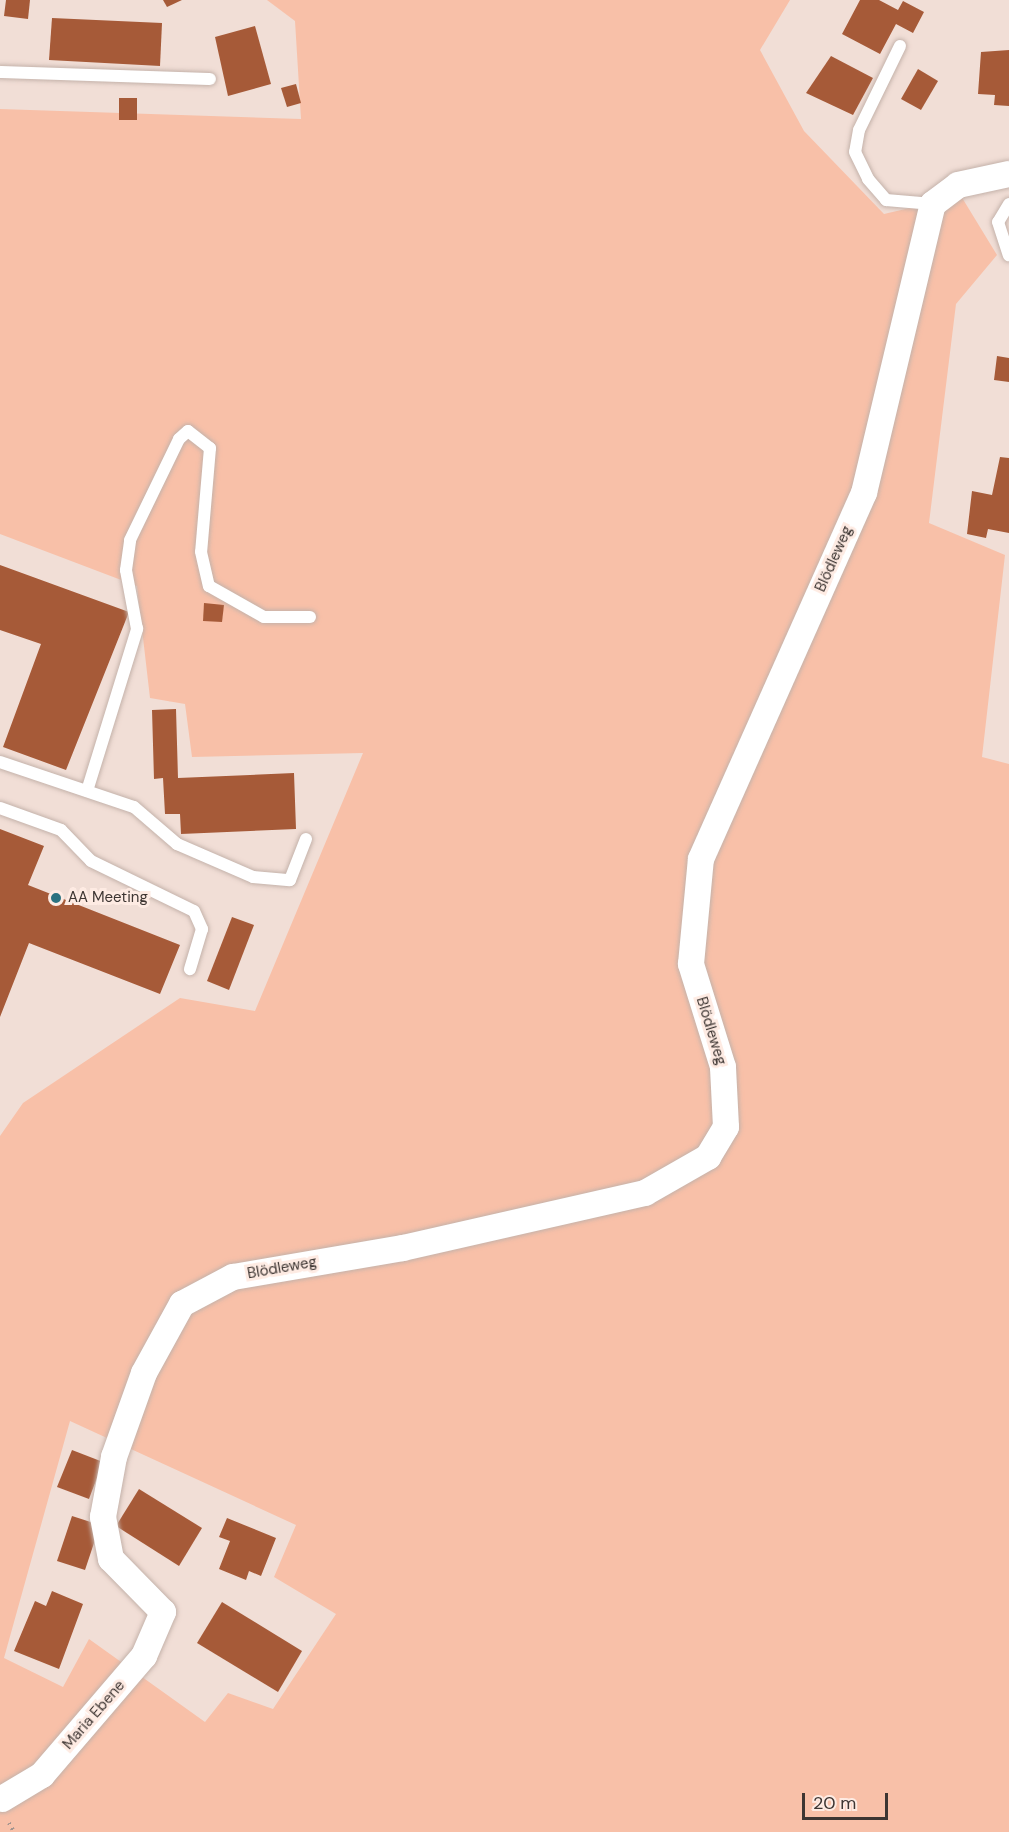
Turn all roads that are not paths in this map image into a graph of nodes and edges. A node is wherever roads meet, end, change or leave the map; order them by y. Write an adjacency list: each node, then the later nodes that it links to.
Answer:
1 (900, 46): 5 (lane)
2 (0, 72): 3 (lane)
3 (210, 79)
4 (1009, 174): 5 (street)
5 (933, 204): 14 (street, Blödleweg)
6 (1009, 204): 7 (lane)
7 (1009, 255)
8 (310, 617): 10 (lane)
9 (0, 762): 10 (lane)
10 (87, 791): 12 (lane)
11 (0, 808): 13 (lane)
12 (306, 839)
13 (190, 969)
14 (163, 1612): 15 (street, Maria Ebene)
15 (2, 1799)

